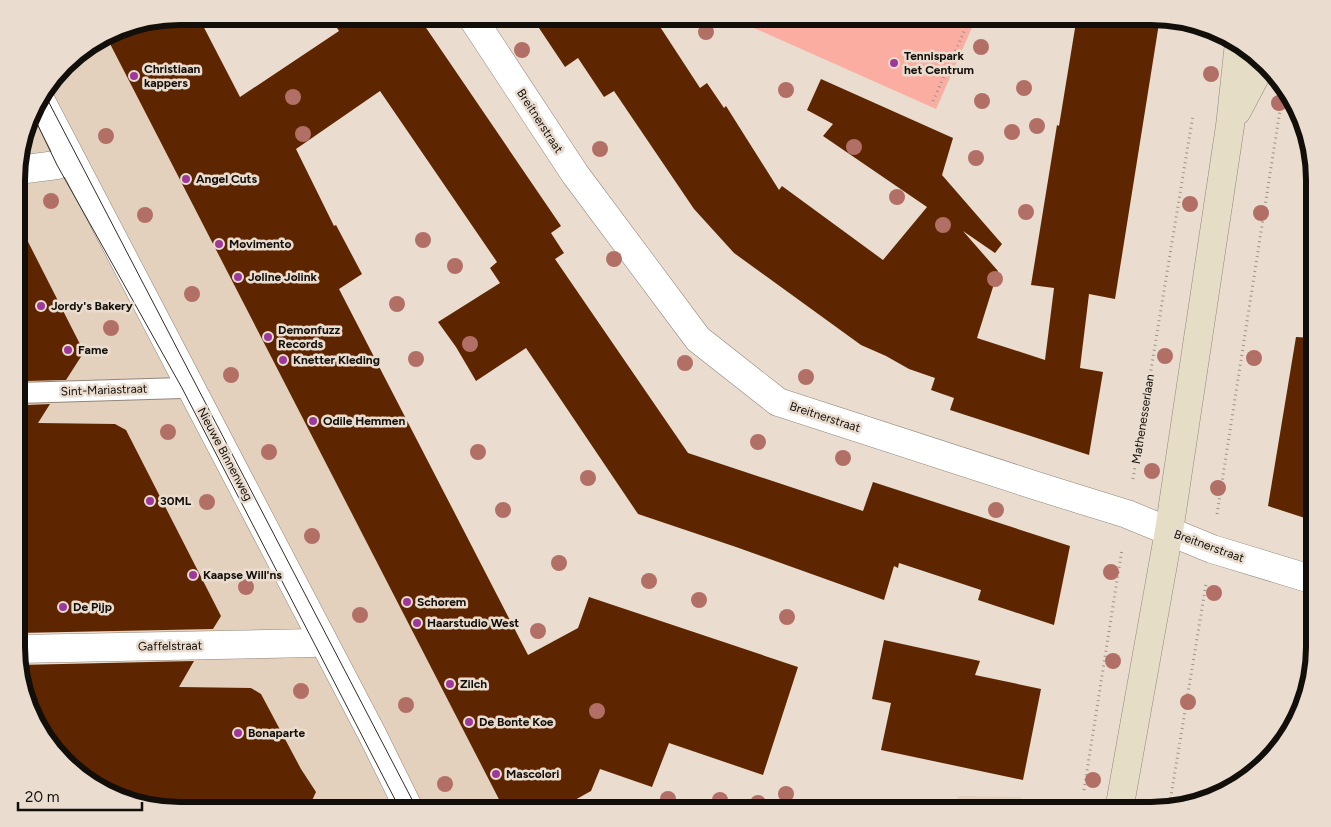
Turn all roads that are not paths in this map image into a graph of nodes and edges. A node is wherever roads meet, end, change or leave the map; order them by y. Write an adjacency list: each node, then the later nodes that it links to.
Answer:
1 (477, 25): 10 (street, Breitnerstraat)
2 (1238, 52): 5 (street)
3 (1258, 69): 5 (street)
4 (44, 107): 6 (street, Nieuwe Binnenweg)
5 (1230, 126): 10 (street)
6 (70, 159): 7 (street); 8 (street, Nieuwe Binnenweg)
7 (26, 169)
8 (189, 384): 9 (lane, Sint-Mariastraat); 12 (street, Nieuwe Binnenweg)
9 (25, 393)
10 (1169, 531): 11 (street, Breitnerstraat); 15 (street)
11 (1306, 578)
12 (322, 639): 13 (street, Gaffelstraat); 14 (street, Nieuwe Binnenweg)
13 (25, 649)
14 (406, 802)
15 (1120, 802)

